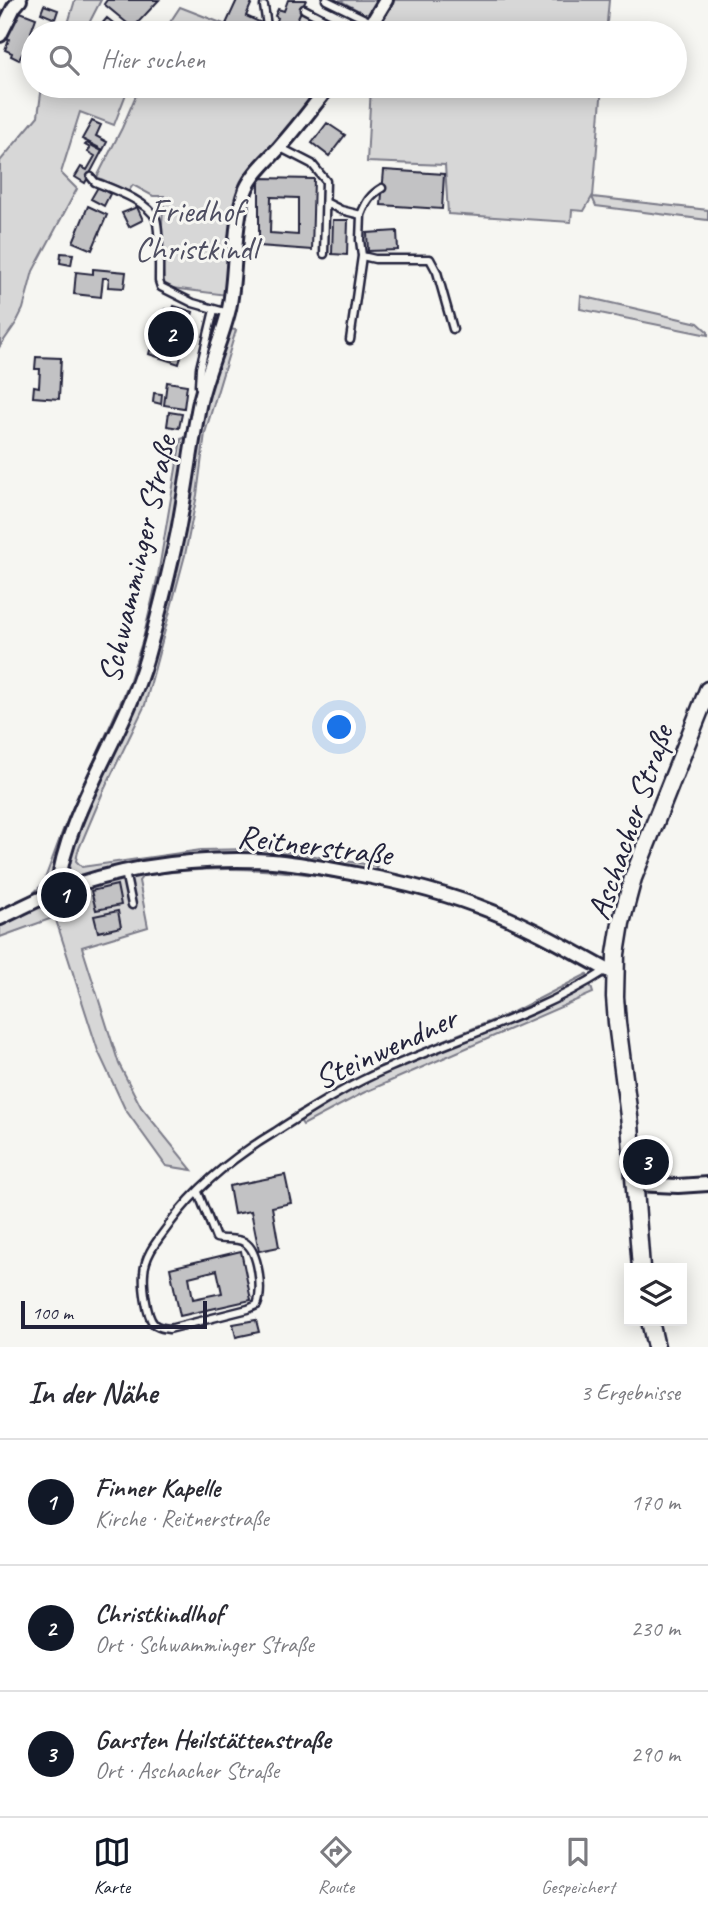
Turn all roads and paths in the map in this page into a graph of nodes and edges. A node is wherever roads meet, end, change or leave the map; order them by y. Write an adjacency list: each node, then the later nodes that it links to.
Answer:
1 (20, 0): 10 (street)
2 (326, 0): 8 (lane)
3 (386, 0): 9 (street)
4 (264, 6): 6 (lane)
5 (304, 9): 7 (lane)
6 (266, 21)
7 (327, 21)
8 (358, 21)
9 (373, 21)
10 (0, 35)
11 (319, 98): 12 (street, Schwamminger Straße)
12 (279, 148): 15 (lane); 20 (street, Schwamminger Straße)
13 (91, 177): 19 (lane)
14 (382, 188): 16 (lane)
15 (327, 203): 16 (lane); 17 (lane)
16 (361, 215): 18 (lane)
17 (324, 254)
18 (362, 256): 21 (lane); 22 (lane)
19 (214, 310): 20 (lane); 23 (lane)
20 (228, 313): 23 (street, Schwamminger Straße)
21 (453, 329)
22 (350, 340)
23 (200, 403): 26 (street, Schwamminger Straße)
24 (708, 690): 29 (street, Aschacher Straße)
25 (125, 872): 26 (street, Reitnerstraße); 27 (lane); 29 (street, Reitnerstraße)
26 (57, 891): 28 (street, Reitnerstraße)
27 (132, 905)
28 (0, 918)
29 (611, 970): 30 (street, Aschacher Straße); 32 (lane, Steinwendner)
30 (635, 1184): 31 (street); 33 (street, Aschacher Straße)
31 (708, 1184)
32 (198, 1192): 32 (lane, Steinwendner)
33 (641, 1263)
34 (651, 1326): 35 (street)
35 (656, 1347)

